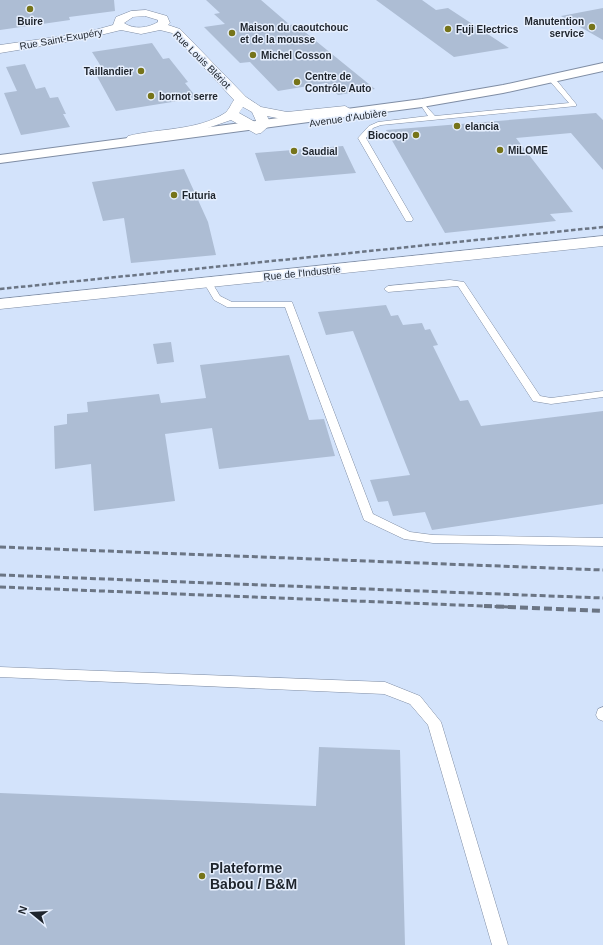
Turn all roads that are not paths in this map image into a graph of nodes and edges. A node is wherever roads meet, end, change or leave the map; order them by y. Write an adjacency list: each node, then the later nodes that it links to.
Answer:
1 (158, 3): 2 (street)
2 (146, 13): 3 (street); 4 (street)
3 (160, 26): 4 (street); 9 (street, Rue Louis Blériot)
4 (121, 27): 5 (street, Rue Saint-Exupéry)
5 (0, 49)
6 (603, 67): 8 (main road, Avenue d'Aubière)
7 (603, 72): 8 (main road, Avenue d'Aubière)
8 (554, 81): 10 (main road, Avenue d'Aubière); 13 (lane)
9 (240, 100): 11 (street, Avenue d'Aubière); 12 (street)
10 (423, 105): 11 (street, Avenue d'Aubière); 13 (lane); 14 (main road, Avenue d'Aubière)
11 (258, 110): 14 (street)
12 (231, 114): 14 (street); 15 (street, Avenue d'Aubière)
13 (433, 118): 17 (lane)
14 (256, 127): 15 (main road, Avenue d'Aubière)
15 (90, 147): 16 (main road, Avenue d'Aubière)
16 (0, 159)
17 (409, 219)
18 (603, 242): 19 (street, Rue de l'Industrie)
19 (208, 283): 21 (street, Rue de l'Industrie); 23 (lane)
20 (388, 290): 22 (lane)
21 (0, 304)
22 (603, 394)
23 (603, 542)
24 (0, 672): 25 (lane)
25 (500, 945)

